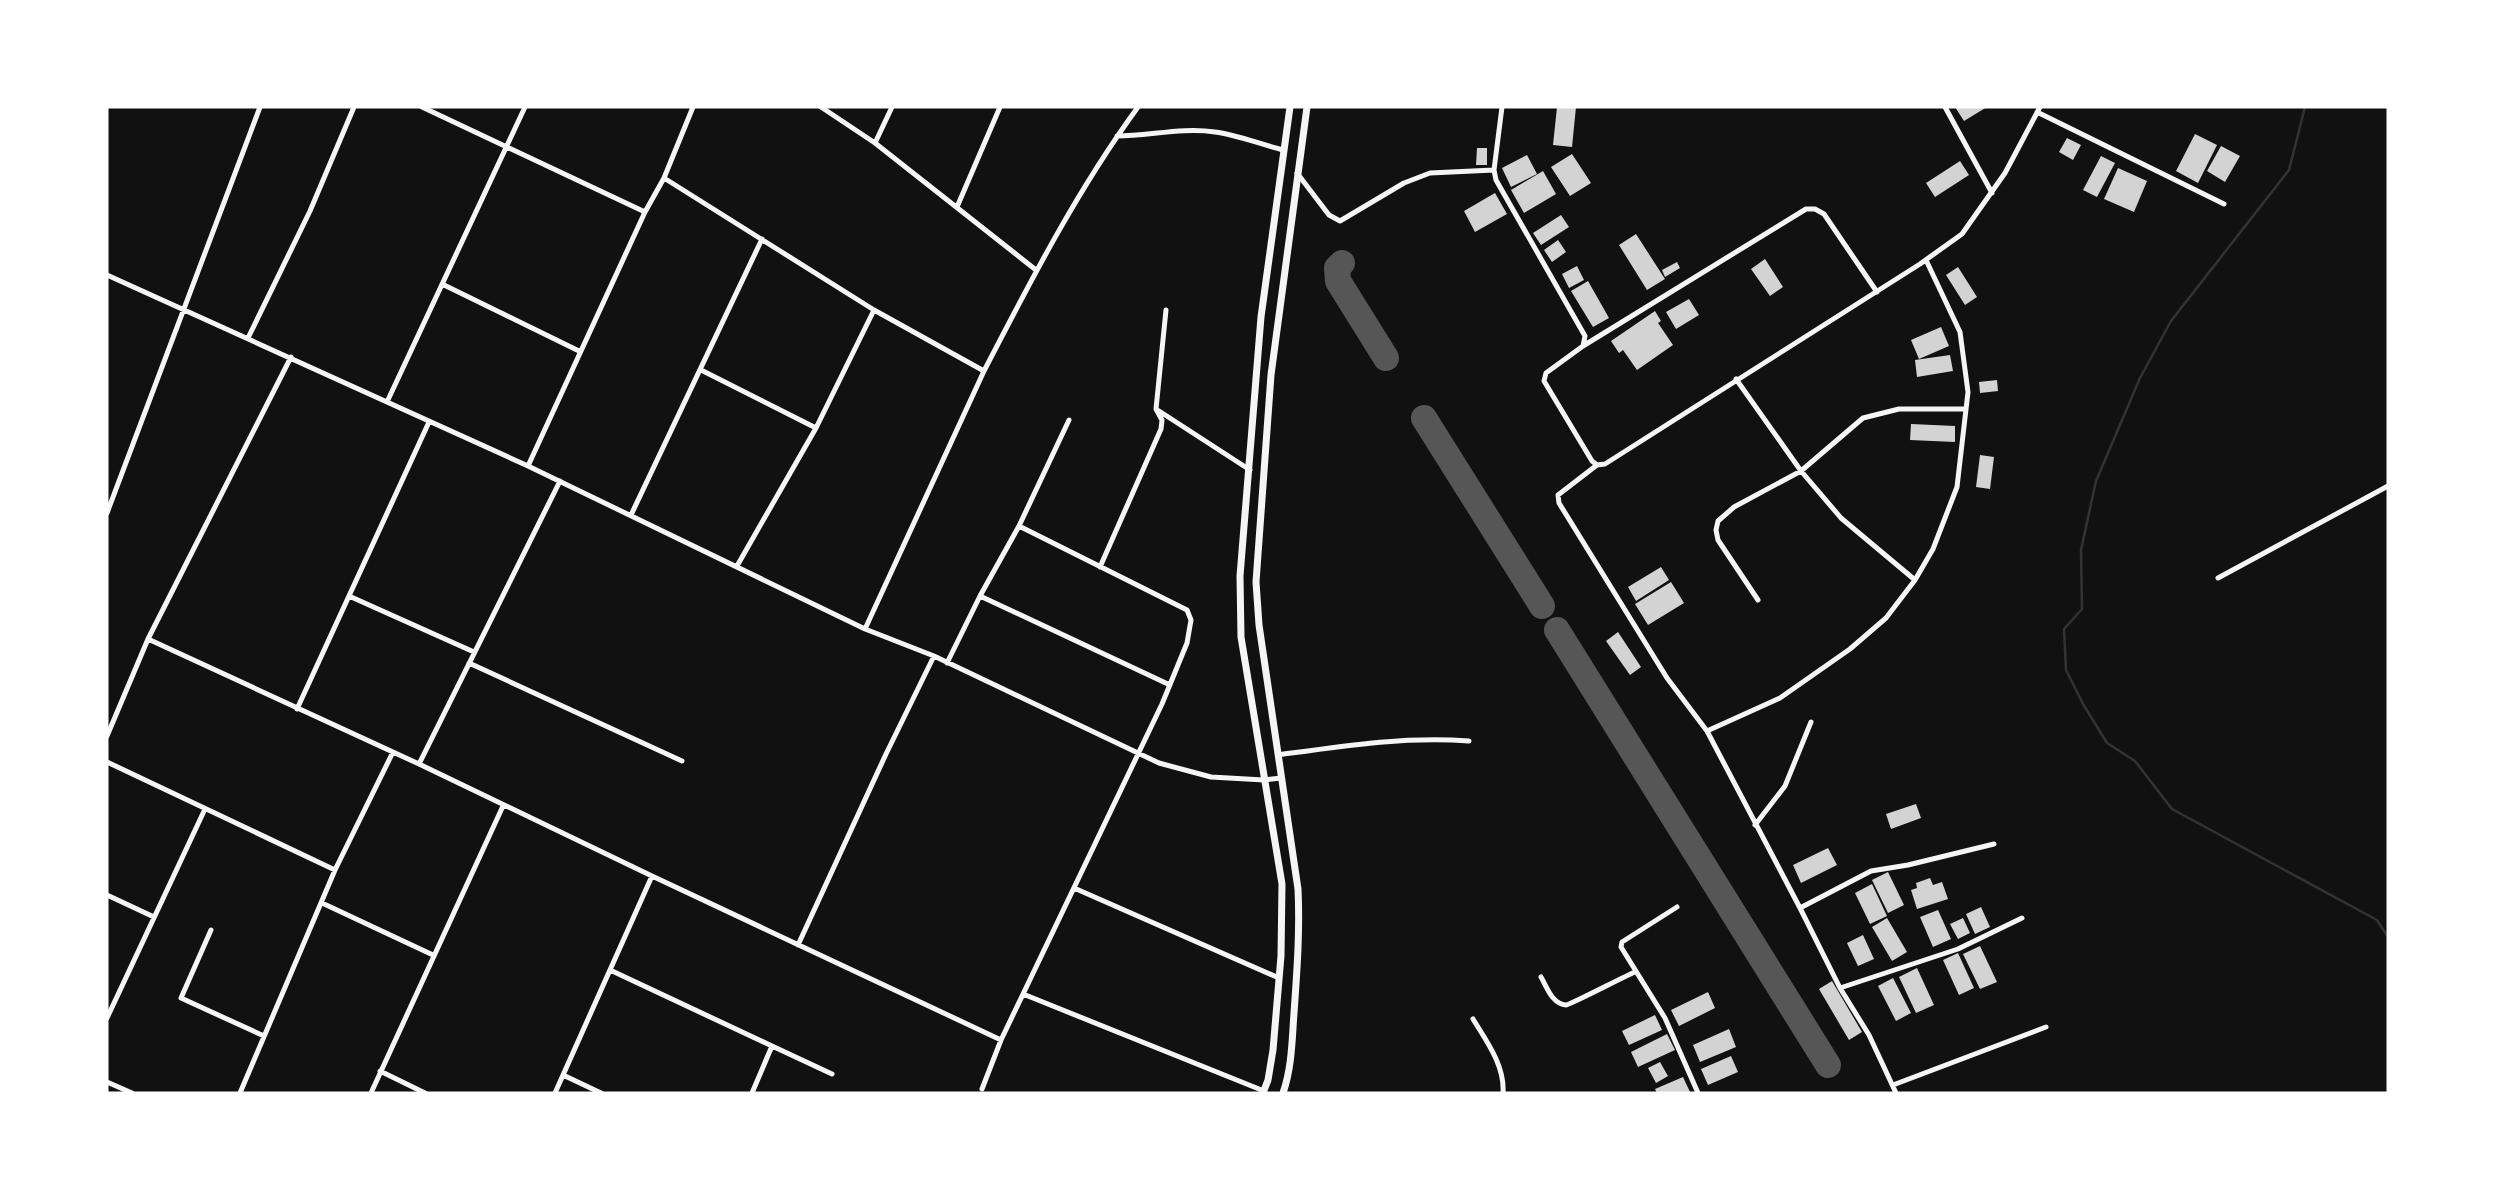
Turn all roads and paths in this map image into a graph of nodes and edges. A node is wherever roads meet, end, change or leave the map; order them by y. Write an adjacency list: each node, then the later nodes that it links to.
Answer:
1 (260, 107): 32 (street)
2 (354, 107): 35 (street)
3 (422, 107): 17 (street)
4 (525, 107): 17 (street)
5 (693, 107): 21 (street)
6 (821, 107): 16 (street)
7 (892, 107): 16 (street)
8 (1000, 107): 24 (street)
9 (1138, 107): 15 (street)
10 (1290, 107): 18 (main road)
11 (1307, 107): 20 (main road)
12 (1502, 107): 19 (street)
13 (1945, 107): 22 (street)
14 (2039, 109): 22 (street); 23 (street)
15 (1117, 136): 18 (street); 28 (street)
16 (875, 144): 24 (street)
17 (507, 146): 25 (street); 30 (street)
18 (1284, 150): 41 (main road)
19 (1494, 170): 20 (street); 36 (street)
20 (1297, 173): 42 (main road)
21 (664, 178): 25 (street); 26 (street)
22 (1992, 193): 27 (street)
23 (2224, 204)
24 (957, 207): 28 (street)
25 (645, 212): 37 (street)
26 (762, 239): 33 (street); 39 (street)
27 (1926, 260): 31 (street); 45 (street)
28 (1036, 270): 40 (street)
29 (107, 275): 32 (street)
30 (442, 284): 37 (street); 44 (street)
31 (1877, 292): 36 (street); 43 (street)
32 (183, 307): 35 (street); 56 (street)
33 (874, 310): 40 (street); 49 (street)
34 (1166, 310): 46 (street)
35 (248, 338): 38 (street)
36 (1583, 346): 50 (street)
37 (579, 351): 51 (street)
38 (290, 357): 44 (street); 67 (street)
39 (701, 370): 49 (street); 57 (street)
40 (984, 371): 66 (street)
41 (1257, 374): 42 (main road); 52 (main road)
42 (1272, 375): 80 (main road)
43 (1737, 379): 50 (street); 53 (street)
44 (387, 402): 48 (street)
45 (1966, 408): 53 (street); 62 (street)
46 (1156, 409): 52 (street); 60 (street)
47 (1069, 420): 58 (street)
48 (429, 422): 51 (street); 63 (street)
49 (816, 428): 59 (street)
50 (1597, 465): 75 (street)
51 (528, 466): 54 (street)
52 (1250, 470): 85 (main road)
53 (1801, 471): 62 (street); 65 (street)
54 (560, 481): 57 (street); 68 (street)
55 (2388, 486): 61 (street)
56 (107, 513)
57 (631, 515): 59 (street)
58 (1019, 526): 60 (street); 64 (street)
59 (737, 566): 66 (street)
60 (1100, 567): 72 (street)
61 (2218, 579)
62 (1915, 580): 75 (street)
63 (349, 596): 68 (street); 73 (street)
64 (980, 596): 71 (street); 72 (street)
65 (1758, 600)
66 (865, 629): 69 (street)
67 (148, 639): 73 (street); 76 (street)
68 (474, 652): 70 (street)
69 (934, 656): 71 (street); 100 (street)
70 (469, 663): 81 (street); 83 (street)
71 (947, 663): 79 (street)
72 (1170, 685): 79 (street)
73 (297, 709): 78 (street)
74 (1811, 722): 88 (street)
75 (1707, 731): 88 (street)
76 (107, 736)
77 (1469, 741): 80 (street)
78 (393, 752): 83 (street); 90 (street)
79 (1139, 753): 85 (street); 92 (street)
80 (1278, 755): 84 (main road)
81 (682, 761)
82 (107, 762): 87 (street)
83 (419, 764): 86 (street)
84 (1281, 778): 85 (street); 128 (main road)
85 (1264, 780): 105 (main road)
86 (503, 806): 91 (street); 101 (street)
87 (205, 809): 90 (street); 97 (street)
88 (1755, 825): 96 (street)
89 (1994, 844): 96 (street)
90 (335, 870): 94 (street)
91 (652, 876): 100 (street); 102 (street)
92 (1074, 888): 105 (street); 107 (street)
93 (107, 895): 97 (street)
94 (322, 903): 101 (street); 111 (street)
95 (1677, 907): 103 (street)
96 (1800, 908): 106 (street)
97 (154, 917): 108 (street)
98 (2022, 918): 106 (street)
99 (211, 930): 111 (street)
100 (798, 945): 112 (street)
101 (433, 955): 114 (street)
102 (610, 970): 113 (street); 116 (street)
103 (1635, 972): 104 (street); 130 (street)
104 (1541, 977)
105 (1279, 978): 120 (main road)
106 (1840, 988): 118 (street)
107 (1023, 994): 112 (street); 120 (street)
108 (107, 1018)
109 (1473, 1019): 129 (street)
110 (2046, 1027): 118 (street)
111 (264, 1036): 122 (street)
112 (1001, 1040): 119 (street)
113 (772, 1046): 115 (street); 127 (street)
114 (380, 1072): 123 (street); 124 (street)
115 (832, 1074)
116 (563, 1075): 125 (street); 126 (street)
117 (107, 1082): 121 (street)
118 (1893, 1085): 131 (street)
119 (982, 1088)
120 (1263, 1092)
121 (132, 1093)
122 (240, 1093)
123 (371, 1093)
124 (425, 1093)
125 (555, 1093)
126 (601, 1093)
127 (752, 1093)
128 (1283, 1093)
129 (1503, 1093)
130 (1698, 1093)
131 (1896, 1093)

